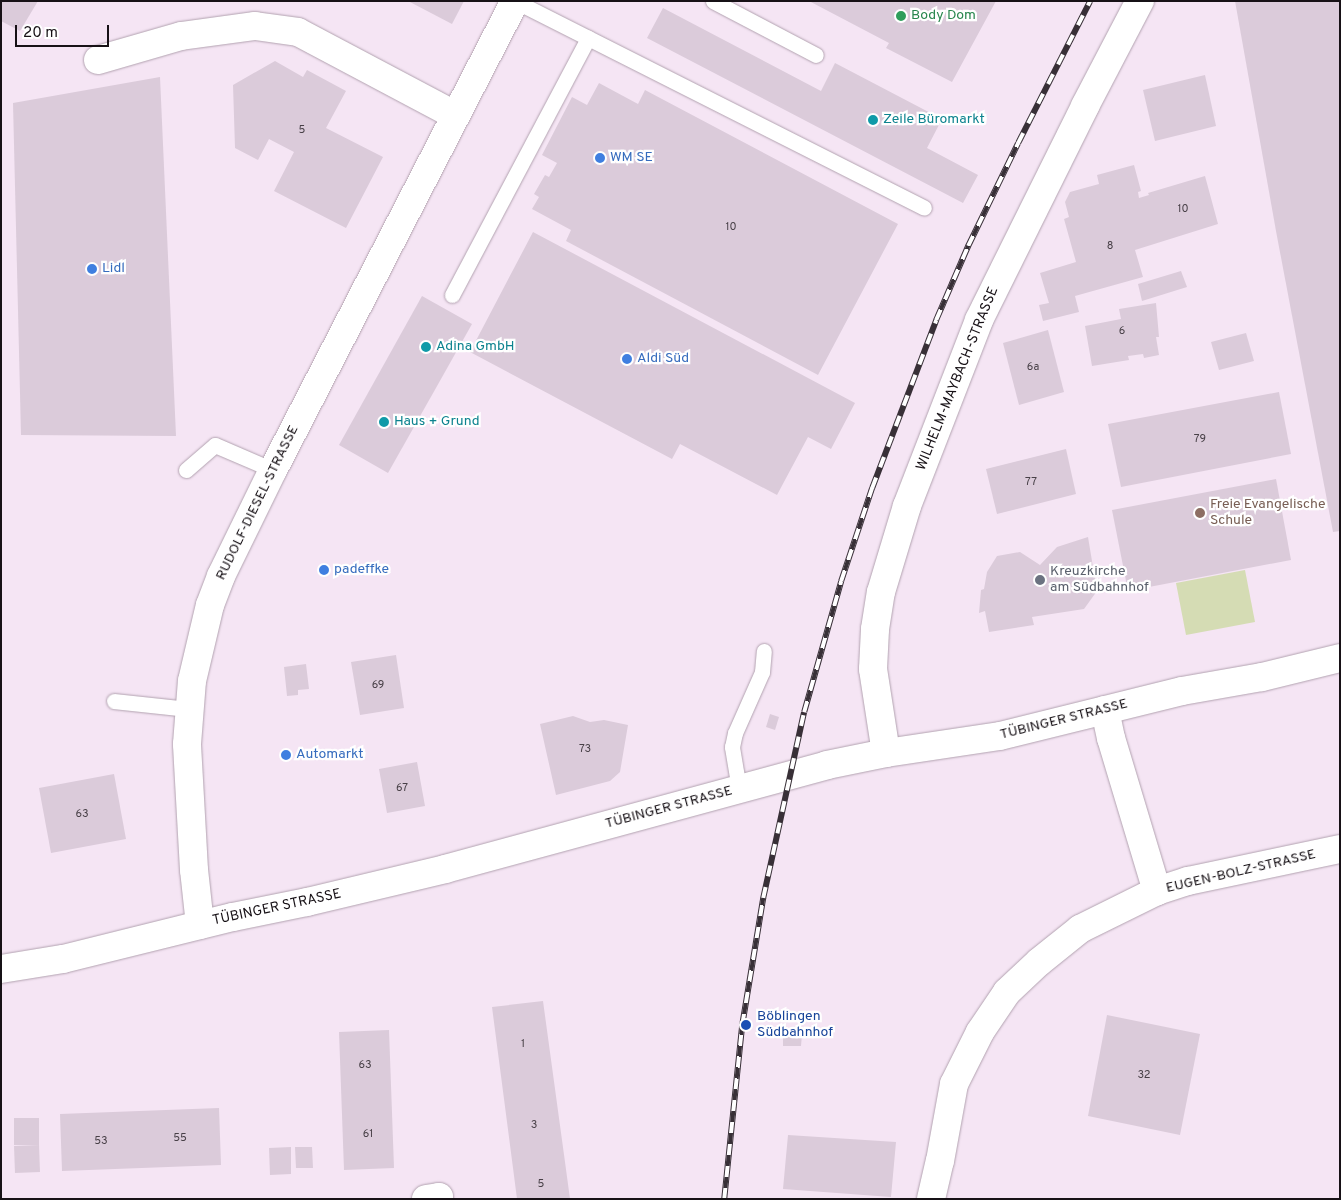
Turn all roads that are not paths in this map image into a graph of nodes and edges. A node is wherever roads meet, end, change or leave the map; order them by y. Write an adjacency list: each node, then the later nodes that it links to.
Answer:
1 (515, 1): 4 (lane); 7 (street, RUDOLF-DIESEL-STRASSE)
2 (713, 1): 5 (lane)
3 (1140, 1): 17 (street, WILHELM-MAYBACH-STRASSE)
4 (588, 38): 8 (lane); 9 (lane)
5 (816, 55)
6 (98, 60): 7 (street)
7 (455, 115): 11 (street, RUDOLF-DIESEL-STRASSE)
8 (924, 208)
9 (452, 295)
10 (186, 470): 11 (lane)
11 (273, 470): 15 (street, RUDOLF-DIESEL-STRASSE)
12 (764, 651): 18 (lane)
13 (1340, 658): 16 (street, TÜBINGER STRASSE)
14 (114, 701): 15 (lane)
15 (188, 709): 21 (street, RUDOLF-DIESEL-STRASSE)
16 (1105, 710): 17 (street, TÜBINGER STRASSE); 20 (street)
17 (886, 753): 18 (street, TÜBINGER STRASSE)
18 (739, 789): 21 (street, TÜBINGER STRASSE)
19 (1340, 849): 20 (street, EUGEN-BOLZ-STRASSE)
20 (1157, 891): 25 (street, EUGEN-BOLZ-STRASSE)
21 (200, 925): 22 (street, TÜBINGER STRASSE)
22 (1, 969)
23 (426, 1199): 24 (street)
24 (439, 1199)
25 (931, 1199)

